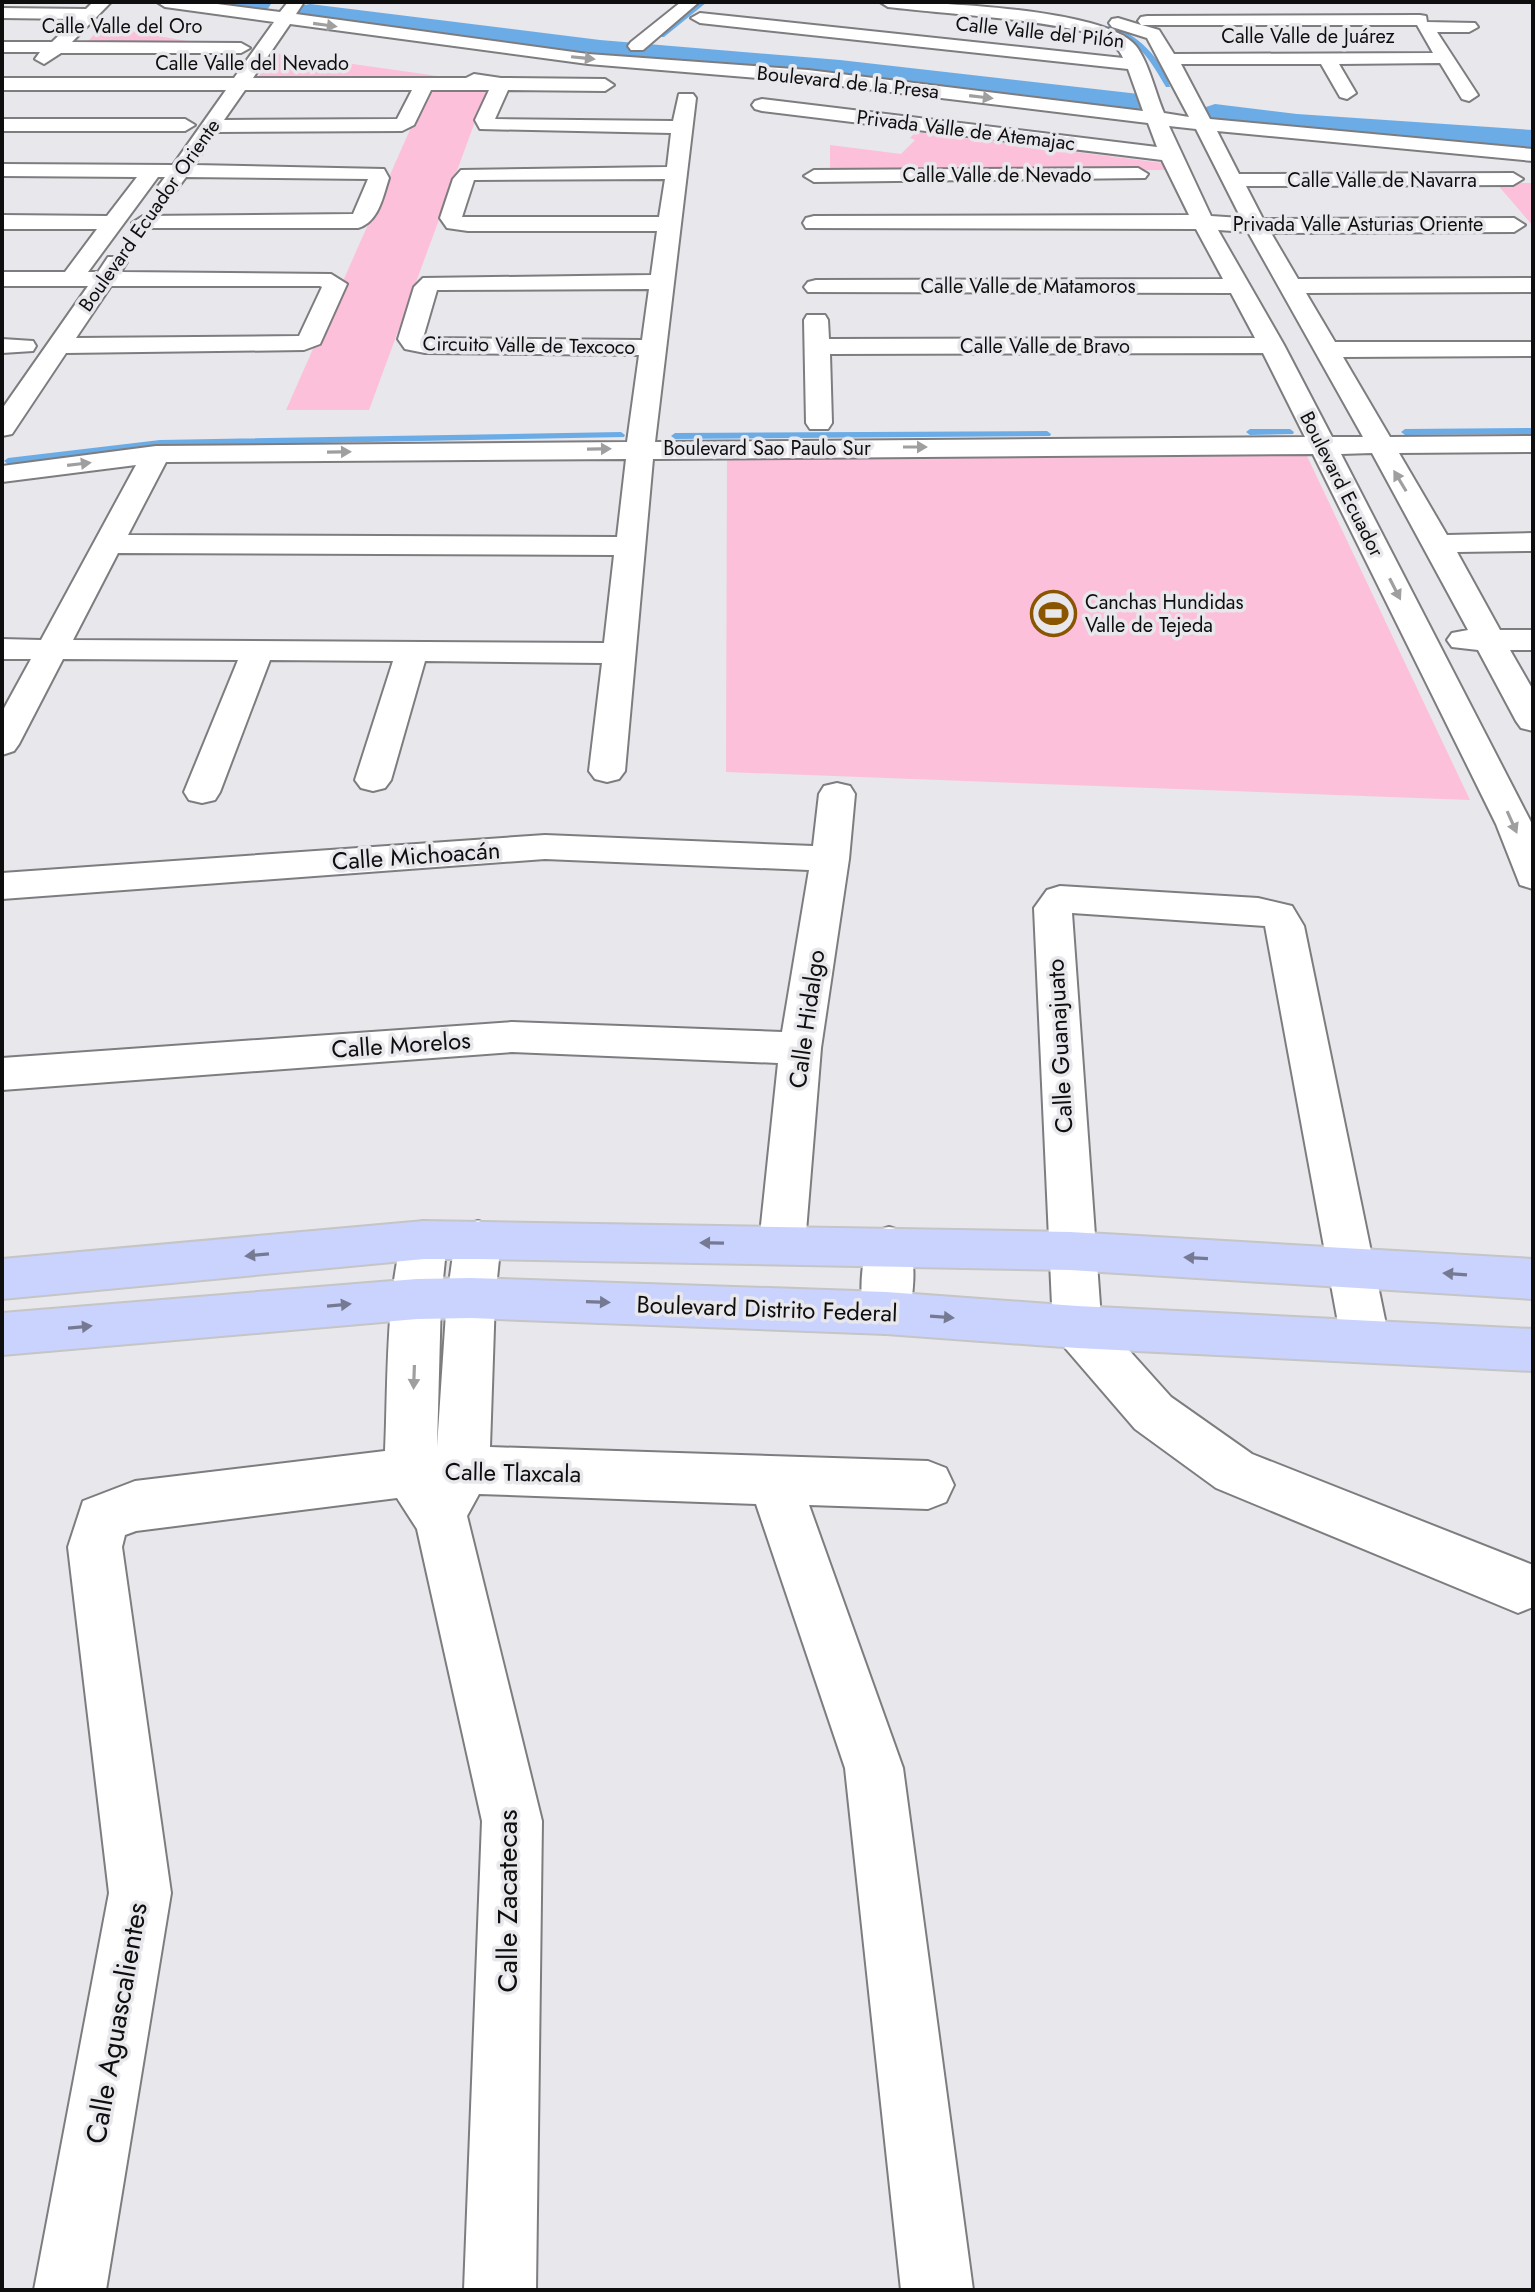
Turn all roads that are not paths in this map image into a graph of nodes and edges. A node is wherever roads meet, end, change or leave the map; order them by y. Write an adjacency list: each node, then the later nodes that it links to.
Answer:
1 (165, 2): 8 (street, Boulevard de la Presa)
2 (717, 2): 11 (street)
3 (888, 2): 24 (street)
4 (958, 2): 7 (street)
5 (1135, 2): 14 (street)
6 (1407, 2): 12 (street)
7 (1034, 6): 14 (street)
8 (283, 9): 16 (street, Boulevard de la Presa); 19 (street, Boulevard Ecuador Oriente); 26 (street, Boulevard de la Presa, one-way to 26); 30 (street, Boulevard Ecuador Oriente)
9 (2, 13): 10 (street)
10 (94, 15): 18 (street)
11 (693, 16): 16 (street); 24 (street, Calle Valle del Pilón)
12 (1422, 23): 13 (street); 14 (street); 22 (street)
13 (1469, 27)
14 (1150, 28): 23 (street)
15 (131, 29): 19 (street)
16 (637, 46): 20 (street, Boulevard de la Presa)
17 (2, 47): 18 (street, Calle Valle del Oro)
18 (57, 47): 19 (street, Calle Valle del Oro); 27 (street)
19 (241, 48): 29 (street, Boulevard Ecuador Oriente)
20 (782, 55)
21 (1327, 58): 22 (street, Calle Valle de Juárez); 23 (street, Calle Valle de Juárez); 33 (street)
22 (1446, 58): 34 (street)
23 (1169, 59): 38 (street)
24 (1137, 65): 36 (street, Boulevard Ecuador)
25 (385, 66): 28 (street)
26 (683, 80): 36 (street, Boulevard de la Presa, one-way to 36); 44 (street)
27 (10, 84): 29 (street, Calle Valle del Nevado); 35 (street)
28 (501, 84): 31 (street); 32 (street, Calle Valle del Nevado); 44 (street)
29 (214, 85): 30 (street, Calle Valle del Nevado); 42 (street, Boulevard Ecuador Oriente)
30 (240, 85): 32 (street, Calle Valle del Nevado); 43 (street, Boulevard Ecuador Oriente)
31 (625, 85)
32 (423, 86): 43 (street)
33 (1347, 93)
34 (1469, 95)
35 (2, 99)
36 (1144, 102): 38 (street, Boulevard de la Presa); 38 (street, Boulevard de la Presa); 47 (street, Boulevard Ecuador)
37 (762, 105): 47 (street, Privada Valle de Atemajac)
38 (1204, 110): 46 (street, Boulevard de la Presa); 53 (street)
39 (1265, 110): 40 (street)
40 (1343, 117)
41 (2, 125): 42 (street)
42 (185, 125): 49 (street, Boulevard Ecuador Oriente)
43 (210, 126): 50 (street, Boulevard Ecuador Oriente)
44 (682, 127): 51 (street)
45 (815, 138): 54 (street)
46 (1533, 155)
47 (1175, 164): 54 (street, Calle Valle de Nevado); 56 (street, Boulevard Ecuador)
48 (2, 170): 49 (street)
49 (152, 171): 50 (street); 57 (street, Boulevard Ecuador Oriente)
50 (179, 171): 58 (street, Boulevard Ecuador Oriente); 58 (street)
51 (676, 173): 59 (street); 59 (street)
52 (1533, 179): 53 (street, Calle Valle de Navarra)
53 (1231, 180): 61 (street)
54 (814, 200): 56 (street, Privada Valle Asturias Oriente); 69 (street)
55 (2, 222): 57 (street)
56 (1203, 222): 61 (street, Privada Valle Asturias Oriente); 67 (street, Boulevard Ecuador)
57 (114, 223): 63 (street, Boulevard Ecuador Oriente)
58 (143, 223): 64 (street, Boulevard Ecuador Oriente)
59 (669, 224): 65 (street)
60 (1514, 225): 61 (street, Privada Valle Asturias Oriente)
61 (1256, 226): 68 (street)
62 (2, 279): 63 (street)
63 (71, 279): 64 (street); 70 (street, Boulevard Ecuador Oriente)
64 (104, 280): 73 (street, Boulevard Ecuador Oriente); 73 (street)
65 (662, 282): 75 (street); 75 (street, Circuito Valle de Texcoco)
66 (1533, 285): 68 (street)
67 (1240, 286): 69 (street, Calle Valle de Matamoros); 72 (street, Boulevard Ecuador)
68 (1290, 286): 77 (street)
69 (816, 287): 74 (street)
70 (55, 302)
71 (40, 324): 78 (street)
72 (1272, 345): 74 (street, Calle Valle de Bravo); 81 (street, Boulevard Ecuador)
73 (59, 346): 89 (street, Boulevard Ecuador Oriente)
74 (817, 347): 84 (street)
75 (654, 348): 90 (street)
76 (1533, 349): 77 (street)
77 (1326, 350): 82 (street)
78 (12, 353)
79 (1533, 418): 82 (street)
80 (1278, 420): 81 (street)
81 (1310, 420): 82 (street); 92 (street, Boulevard Ecuador)
82 (1365, 420): 93 (street)
83 (787, 423): 84 (street, Boulevard Sao Paulo Sur)
84 (819, 423): 85 (street, Boulevard Sao Paulo Sur)
85 (851, 423)
86 (612, 424): 90 (street, Boulevard Sao Paulo Sur)
87 (675, 424): 90 (street, Boulevard Sao Paulo Sur)
88 (457, 426): 94 (street)
89 (2, 428)
90 (643, 436): 92 (street, Boulevard Sao Paulo Sur, one-way to 92); 95 (street, Boulevard Sao Paulo Sur, one-way to 90); 100 (street)
91 (1533, 444): 93 (street, Boulevard Sao Paulo Sur)
92 (1323, 445): 93 (street, Boulevard Sao Paulo Sur); 103 (street, Boulevard Ecuador, one-way to 103)
93 (1378, 445): 99 (street, one-way to 93)
94 (2, 448)
95 (156, 454): 96 (street, Boulevard Sao Paulo Sur, one-way to 95); 98 (street)
96 (2, 474)
97 (1533, 542): 99 (street)
98 (108, 544): 100 (street); 105 (street)
99 (1437, 544): 101 (street)
100 (631, 546): 108 (street)
101 (1489, 640): 102 (street); 103 (street); 109 (street)
102 (1533, 640)
103 (1421, 641): 116 (street, Boulevard Ecuador, one-way to 116)
104 (2, 649): 105 (street)
105 (52, 649): 106 (street); 110 (street)
106 (258, 651): 107 (street); 113 (street)
107 (412, 652): 108 (street); 112 (street)
108 (619, 653): 111 (street)
109 (1533, 721)
110 (2, 744)
111 (607, 771)
112 (373, 780)
113 (202, 792)
114 (837, 794): 115 (street, Calle Hidalgo)
115 (830, 859): 117 (street, Calle Michoacán); 118 (street, Calle Hidalgo)
116 (1533, 876)
117 (2, 886)
118 (800, 1048): 119 (street, Calle Morelos); 122 (street, Calle Hidalgo)
119 (2, 1074)
120 (424, 1240): 121 (main road); 126 (main road, one-way to 126); 129 (street)
121 (478, 1240): 122 (main road, one-way to 121); 128 (street)
122 (782, 1244): 123 (main road)
123 (889, 1246): 124 (main road); 130 (street)
124 (1070, 1251): 125 (main road, one-way to 124); 125 (street, Calle Guanajuato); 131 (street, Calle Guanajuato)
125 (1352, 1267): 127 (main road, one-way to 125); 133 (street, Calle Guanajuato)
126 (2, 1279)
127 (1533, 1279)
128 (471, 1298): 129 (main road, Boulevard Distrito Federal); 130 (main road, Boulevard Distrito Federal, one-way to 130); 137 (street)
129 (417, 1299): 132 (main road, Boulevard Distrito Federal, one-way to 129); 137 (street, one-way to 137)
130 (886, 1313): 131 (main road, Boulevard Distrito Federal, one-way to 131)
131 (1077, 1327): 133 (main road, Boulevard Distrito Federal); 139 (street)
132 (2, 1334)
133 (1365, 1339): 134 (main road, Boulevard Distrito Federal)
134 (1533, 1350)
135 (774, 1480): 136 (street, Calle Tlaxcala); 137 (street, Calle Tlaxcala); 142 (street)
136 (928, 1485)
137 (438, 1487): 138 (street, Calle Tlaxcala); 141 (street, Calle Zacatecas)
138 (102, 1519): 140 (street, Calle Aguascalientes)
139 (1518, 1586)
140 (70, 2290)
141 (500, 2290)
142 (937, 2290)

